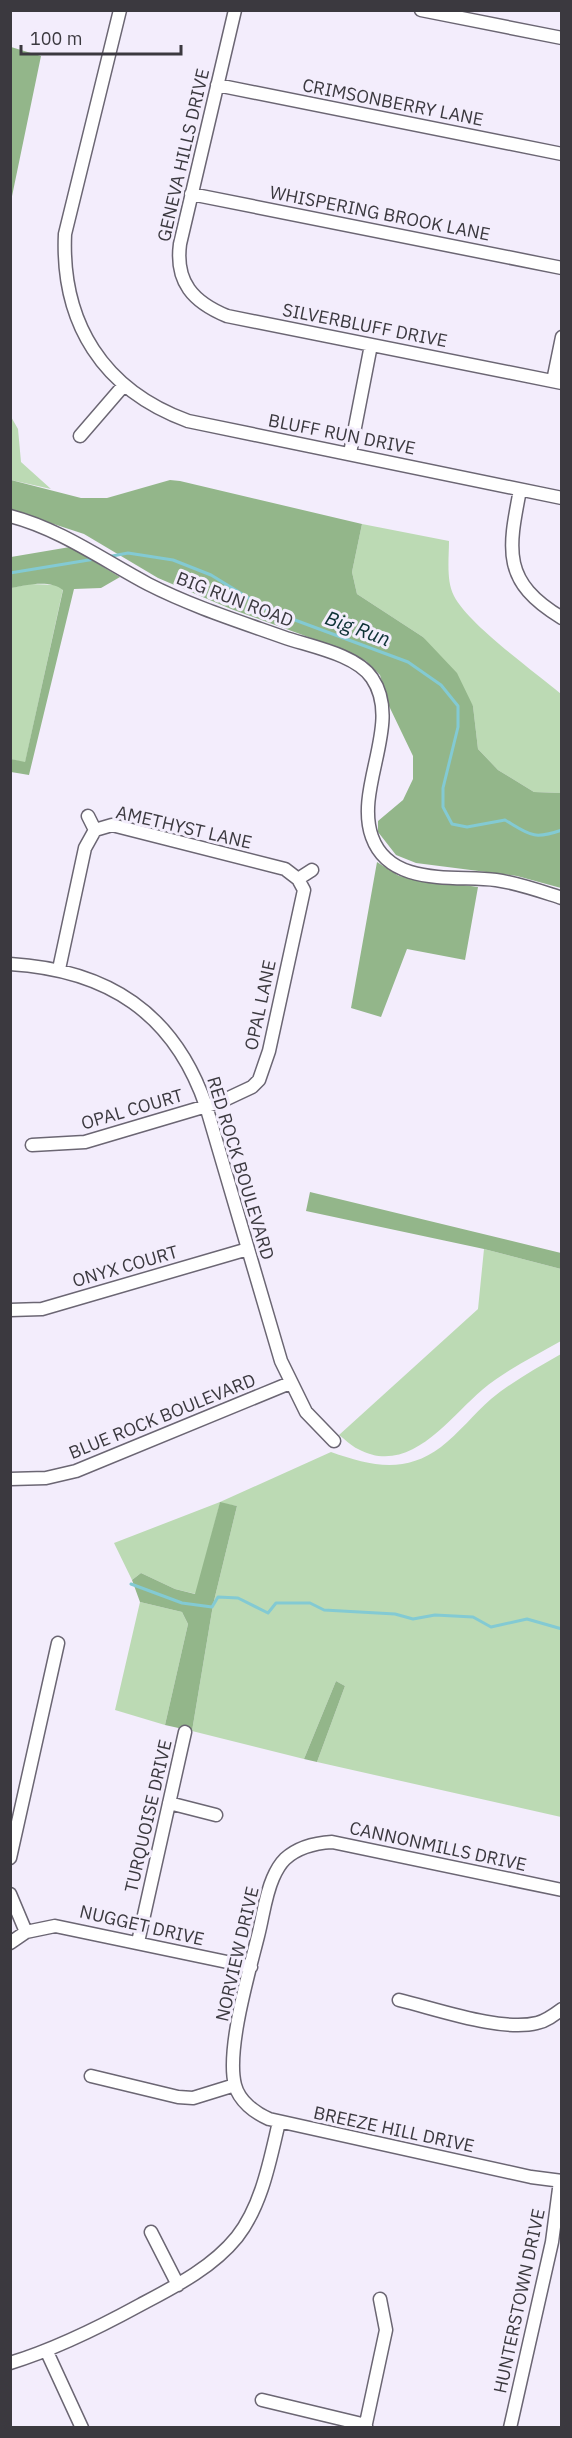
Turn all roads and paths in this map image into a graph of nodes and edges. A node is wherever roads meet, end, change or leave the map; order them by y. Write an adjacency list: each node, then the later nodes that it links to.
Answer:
1 (120, 10): 13 (street, BLUFF RUN DRIVE)
2 (235, 10): 5 (street, GENEVA HILLS DRIVE)
3 (421, 10): 4 (street)
4 (561, 38)
5 (217, 85): 6 (street, CRIMSONBERRY LANE); 7 (street, GENEVA HILLS DRIVE)
6 (561, 154)
7 (190, 194): 8 (street, WHISPERING BROOK LANE); 9 (street, GENEVA HILLS DRIVE)
8 (561, 268)
9 (181, 273): 11 (street, SILVERBLUFF DRIVE)
10 (561, 337): 12 (street)
11 (371, 345): 12 (street, SILVERBLUFF DRIVE); 15 (street)
12 (557, 382)
13 (124, 385): 14 (street); 15 (street, BLUFF RUN DRIVE)
14 (80, 436)
15 (350, 453): 16 (street, BLUFF RUN DRIVE)
16 (520, 490): 17 (street, BLUFF RUN DRIVE); 19 (street)
17 (561, 498)
18 (10, 516): 24 (street, BIG RUN ROAD)
19 (561, 618)
20 (88, 816): 21 (street)
21 (95, 830): 23 (street, AMETHYST LANE); 26 (street, AMETHYST LANE)
22 (312, 870): 23 (street)
23 (298, 879): 27 (street, OPAL LANE)
24 (561, 898)
25 (10, 964): 26 (street, RED ROCK BOULEVARD)
26 (60, 969): 27 (street, RED ROCK BOULEVARD)
27 (206, 1106): 28 (street, OPAL COURT); 29 (street, RED ROCK BOULEVARD)
28 (32, 1145)
29 (248, 1249): 30 (street, ONYX COURT); 31 (street, RED ROCK BOULEVARD)
30 (10, 1310)
31 (290, 1383): 32 (street, RED ROCK BOULEVARD); 33 (street, BLUE ROCK BOULEVARD)
32 (334, 1441)
33 (10, 1479)
34 (58, 1643): 39 (street)
35 (185, 1732): 36 (street, TURQUOISE DRIVE)
36 (169, 1803): 37 (street); 43 (street, TURQUOISE DRIVE)
37 (216, 1815)
38 (307, 1846): 40 (street, CANNONMILLS DRIVE); 45 (street, NORVIEW DRIVE)
39 (10, 1858)
40 (561, 1890)
41 (10, 1894): 42 (street)
42 (26, 1932): 43 (street, NUGGET DRIVE); 44 (street)
43 (138, 1942): 45 (street, NUGGET DRIVE)
44 (10, 1943)
45 (251, 1967): 49 (street, NORVIEW DRIVE)
46 (399, 2000): 47 (street)
47 (561, 2009)
48 (91, 2076): 49 (street)
49 (235, 2085): 50 (street, BREEZE HILL DRIVE)
50 (279, 2122): 51 (street, BREEZE HILL DRIVE); 53 (street)
51 (561, 2181): 60 (street, HUNTERSTOWN DRIVE)
52 (150, 2232): 53 (street)
53 (178, 2285): 55 (street)
54 (380, 2299): 58 (street)
55 (47, 2352): 56 (street); 59 (street)
56 (10, 2363)
57 (262, 2400): 58 (street)
58 (365, 2426)
59 (82, 2427)
60 (510, 2427)

